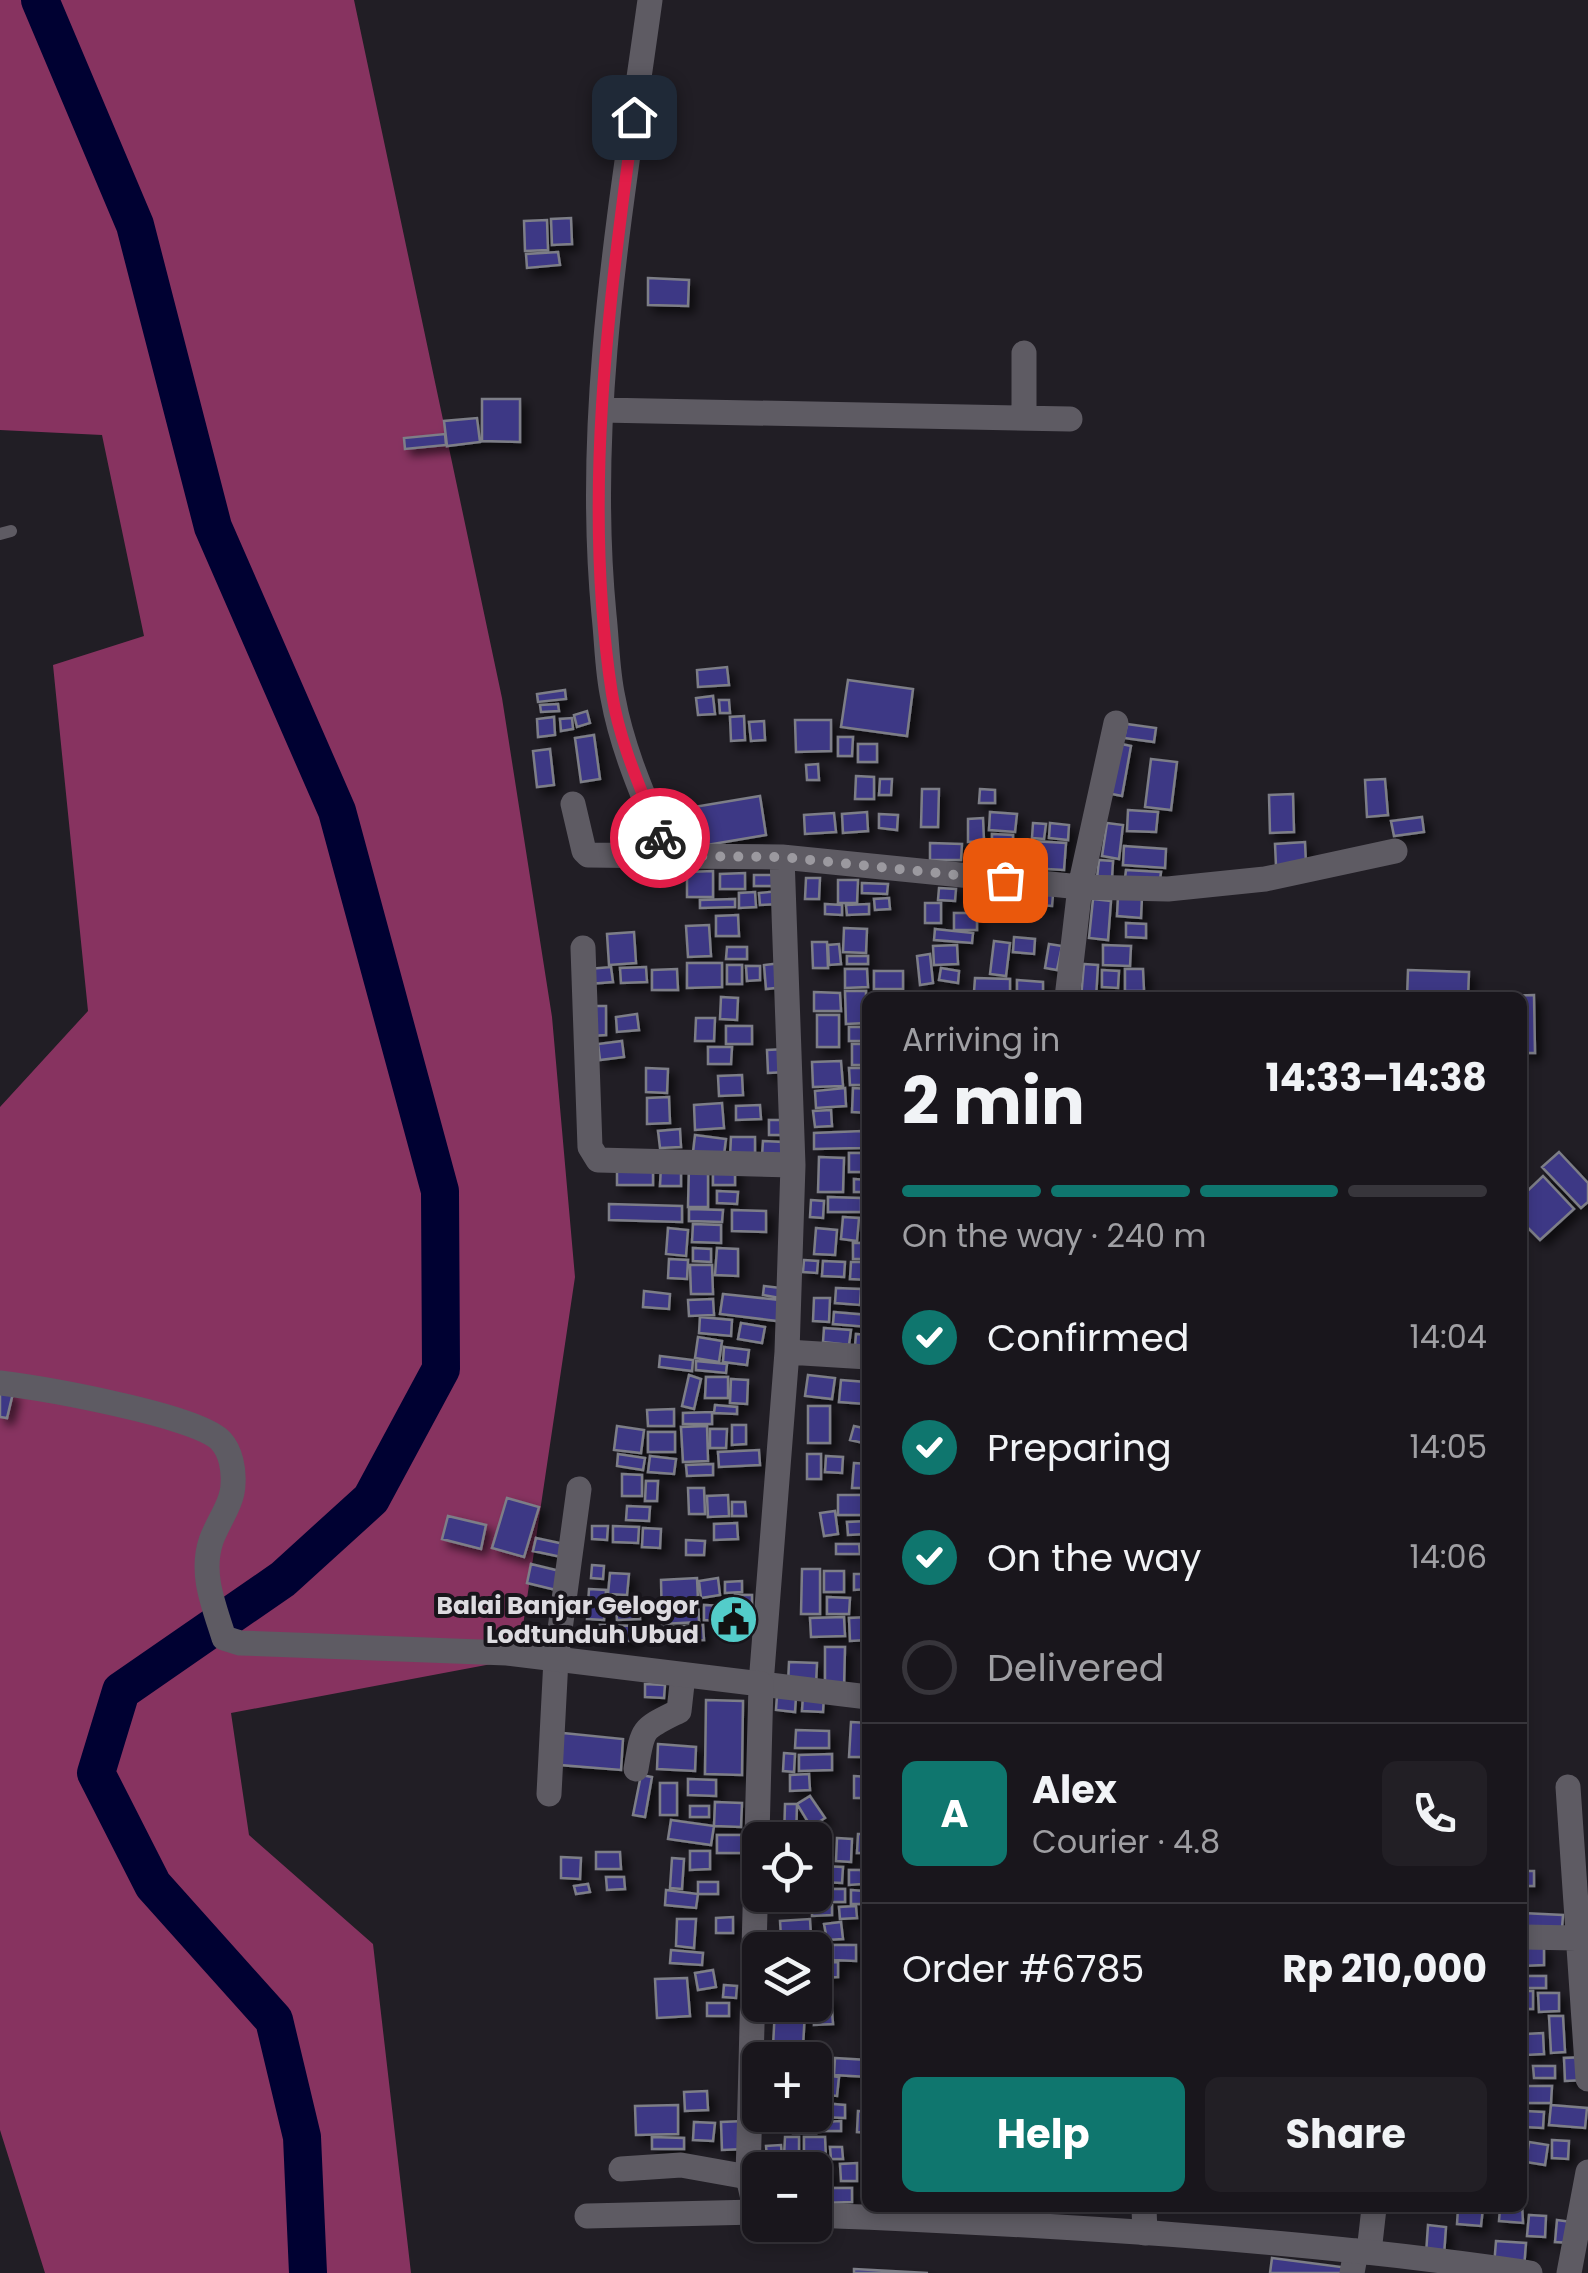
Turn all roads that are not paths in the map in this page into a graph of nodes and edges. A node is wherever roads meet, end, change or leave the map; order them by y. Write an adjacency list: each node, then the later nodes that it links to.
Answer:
1 (650, 0): 3 (street)
2 (1024, 353): 4 (street)
3 (600, 410): 4 (street); 9 (street)
4 (1024, 418): 5 (street)
5 (1070, 419)
6 (1116, 724): 11 (street)
7 (573, 804): 9 (street)
8 (1395, 851): 11 (street)
9 (668, 856): 10 (street)
10 (782, 857): 11 (street); 14 (street)
11 (1080, 887): 13 (street)
12 (583, 948): 14 (street)
13 (1068, 992)
14 (793, 1164): 15 (street)
15 (787, 1352): 16 (street); 21 (street)
16 (862, 1358)
17 (0, 1383): 19 (street)
18 (578, 1489): 19 (street)
19 (556, 1659): 20 (street); 25 (street)
20 (683, 1676): 21 (street); 23 (street)
21 (761, 1684): 22 (street); 29 (street)
22 (862, 1695)
23 (636, 1769)
24 (1568, 1786): 27 (street)
25 (549, 1794)
26 (1527, 1937): 27 (street)
27 (1576, 1938): 28 (street)
28 (1588, 2079)
29 (749, 2152)
30 (621, 2169): 32 (street)
31 (1588, 2172): 42 (street)
32 (742, 2175)
33 (742, 2212): 37 (street)
34 (1373, 2212): 39 (street)
35 (969, 2214): 36 (street); 38 (street)
36 (832, 2215)
37 (587, 2216)
38 (1144, 2220): 39 (street)
39 (1359, 2259): 40 (street)
40 (1422, 2265): 41 (street)
41 (1530, 2273)
42 (1570, 2273)

